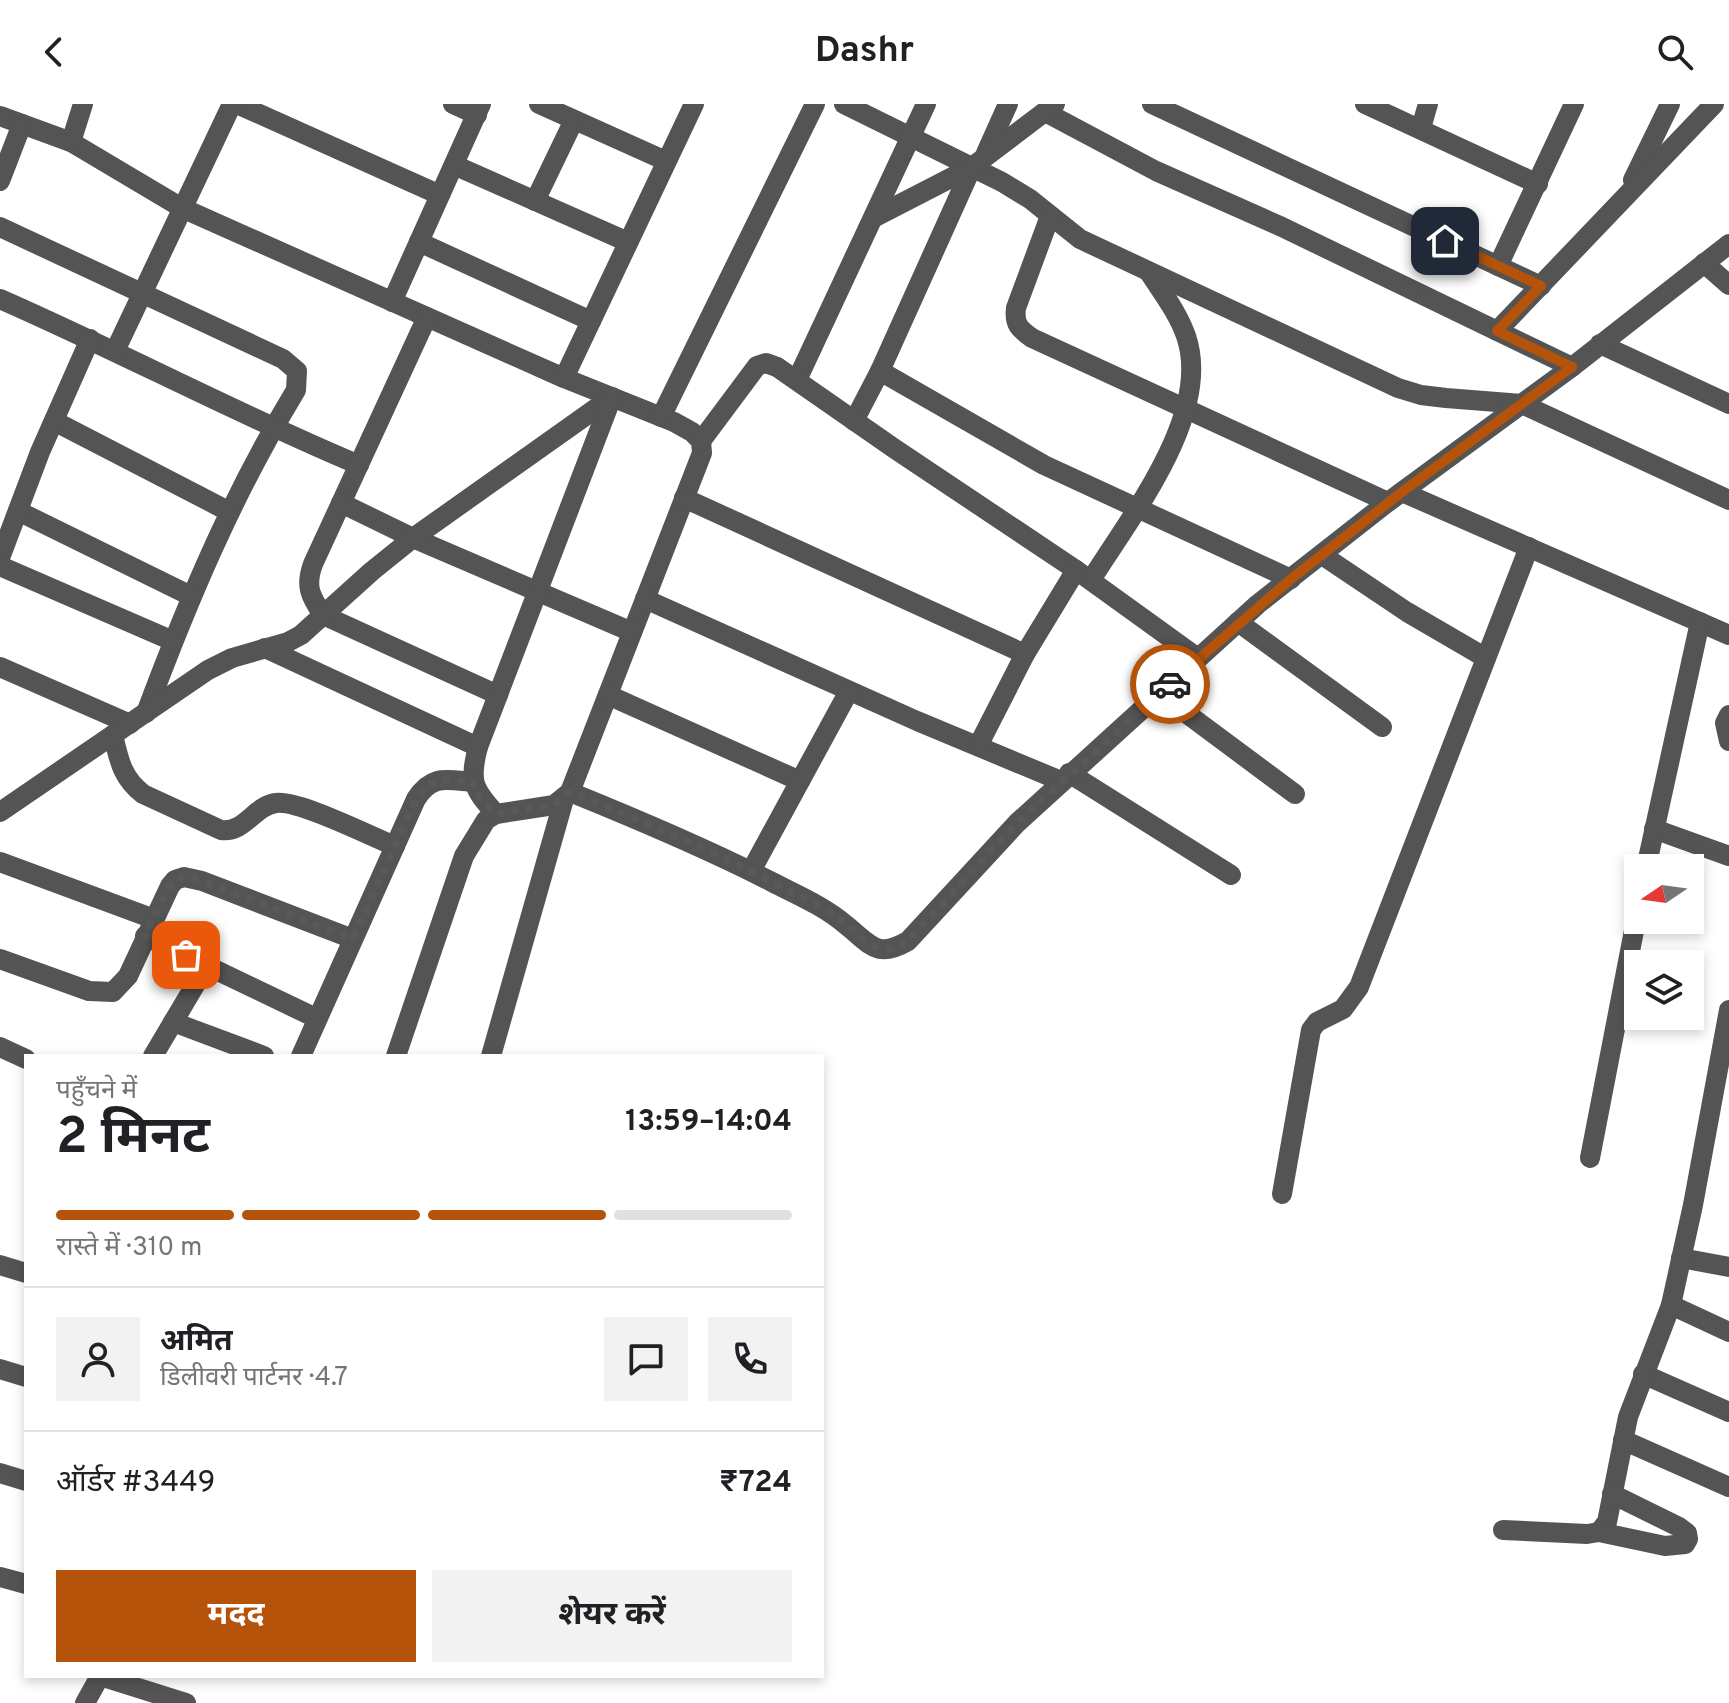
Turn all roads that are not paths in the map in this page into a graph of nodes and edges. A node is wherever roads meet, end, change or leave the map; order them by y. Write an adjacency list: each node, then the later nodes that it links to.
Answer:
1 (83, 104): 23 (street)
2 (234, 104): 29 (street); 32 (street)
3 (453, 104): 17 (street)
4 (539, 104): 19 (street)
5 (694, 104): 24 (street)
6 (815, 104): 61 (street)
7 (844, 104): 22 (street)
8 (926, 104): 22 (street)
9 (1008, 104): 25 (street)
10 (1152, 104): 40 (street)
11 (1365, 104): 21 (street)
12 (1428, 104): 21 (street)
13 (1574, 104): 28 (street)
14 (1670, 104): 30 (street)
15 (1714, 104): 30 (street)
16 (1050, 108): 25 (street); 49 (street)
17 (479, 109): 26 (street)
18 (0, 116): 20 (street)
19 (574, 120): 24 (street); 31 (street)
20 (22, 124): 23 (street); 27 (street)
21 (1421, 128): 28 (street)
22 (910, 137): 25 (street); 34 (street)
23 (71, 142): 32 (street)
24 (666, 161): 37 (street)
25 (978, 162): 33 (street); 34 (street); 54 (street)
26 (454, 165): 29 (street); 31 (street)
27 (0, 181)
28 (1538, 184): 40 (street)
29 (440, 195): 36 (street)
30 (1624, 198): 43 (street)
31 (535, 201): 37 (street)
32 (182, 208): 44 (street); 46 (street)
33 (1050, 216): 41 (street); 60 (street)
34 (873, 218): 56 (street)
35 (0, 227): 44 (street)
36 (419, 242): 46 (street); 48 (street)
37 (628, 242): 48 (street)
38 (1729, 244): 39 (street)
39 (1704, 263): 42 (street); 51 (street)
40 (1498, 266): 43 (street)
41 (1149, 272): 58 (street); 60 (street)
42 (1729, 285)
43 (1541, 286): 49 (street)
44 (141, 294): 52 (street); 64 (street)
45 (0, 299): 50 (street)
46 (392, 302): 47 (street)
47 (427, 317): 55 (street); 66 (street)
48 (591, 321): 55 (street)
49 (1497, 331): 53 (street)
50 (90, 339): 52 (street); 62 (street)
51 (1600, 344): 53 (street); 59 (street)
52 (115, 351): 64 (street)
53 (1572, 367): 58 (street)
54 (880, 371): 63 (street); 71 (street)
55 (564, 378): 57 (street)
56 (797, 380): 63 (street); 65 (street)
57 (612, 397): 61 (street); 75 (street); 82 (street)
58 (1522, 404): 67 (street); 69 (street)
59 (1729, 404)
60 (1185, 409): 67 (street); 71 (street)
61 (661, 417): 65 (street)
62 (54, 421): 72 (street); 73 (street)
63 (854, 421): 80 (street)
64 (273, 429): 66 (street); 73 (street)
65 (701, 441): 68 (street)
66 (359, 465): 70 (street)
67 (1395, 497): 76 (street); 77 (street)
68 (684, 498): 84 (street); 92 (street)
69 (1729, 500)
70 (341, 503): 75 (street); 85 (street)
71 (1136, 508): 80 (street); 81 (street)
72 (18, 511): 74 (street); 83 (street)
73 (228, 511): 83 (street)
74 (5, 529): 78 (street)
75 (413, 538): 82 (street); 85 (street)
76 (1529, 547): 87 (street); 94 (street)
77 (1322, 555): 81 (street); 94 (street)
78 (0, 558)
79 (0, 566): 90 (street)
80 (1083, 575): 92 (street); 93 (street)
81 (1291, 579): 86 (street)
82 (537, 593): 88 (street); 98 (street)
83 (191, 596): 90 (street)
84 (645, 599): 88 (street); 96 (street)
85 (323, 615): 91 (street); 98 (street)
86 (1238, 622): 93 (street); 102 (street)
87 (1700, 622): 89 (street); 113 (street)
88 (632, 632): 99 (street)
89 (1729, 635)
90 (173, 641): 101 (street)
91 (265, 648): 101 (street); 105 (street)
92 (1025, 654): 104 (street)
93 (1198, 658): 97 (street)
94 (1486, 658): 136 (street)
95 (0, 667): 101 (street)
96 (849, 691): 104 (street); 107 (street)
97 (1159, 693): 106 (street); 109 (street)
98 (498, 695): 105 (street)
99 (608, 695): 107 (street); 110 (street)
100 (1729, 715): 103 (street)
101 (130, 724): 111 (street); 114 (street)
102 (1382, 727)
103 (1729, 741)
104 (978, 746): 106 (street)
105 (478, 747): 108 (street)
106 (1065, 777): 118 (street); 119 (street)
107 (800, 781): 118 (street)
108 (473, 782): 112 (street); 114 (street)
109 (1295, 794)
110 (567, 796): 112 (street); 118 (street); 133 (street)
111 (0, 812)
112 (496, 814): 132 (street)
113 (1654, 829): 115 (street); 116 (street)
114 (395, 846): 122 (street)
115 (1649, 854)
116 (1729, 856)
117 (0, 862): 120 (street)
118 (751, 871)
119 (1231, 875)
120 (150, 928): 122 (street); 123 (street); 124 (street)
121 (1633, 934): 135 (street)
122 (353, 939): 126 (street)
123 (0, 959)
124 (207, 965): 126 (street); 127 (street)
125 (1729, 1010): 137 (street)
126 (316, 1018): 131 (street)
127 (173, 1022): 129 (street); 130 (street)
128 (0, 1047): 134 (street)
129 (154, 1054)
130 (259, 1054)
131 (302, 1054)
132 (397, 1054)
133 (492, 1054)
134 (24, 1058)
135 (1590, 1158)
136 (1282, 1194)
137 (1681, 1258): 139 (street); 141 (street)
138 (0, 1265): 140 (street)
139 (1729, 1267)
140 (24, 1272)
141 (1671, 1305): 142 (street); 144 (street)
142 (1729, 1332)
143 (0, 1369): 145 (street)
144 (1643, 1374): 146 (street); 147 (street)
145 (24, 1376)
146 (1729, 1412)
147 (1623, 1440): 150 (street); 151 (street)
148 (0, 1473): 149 (street)
149 (24, 1480)
150 (1729, 1487)
151 (1612, 1494): 153 (street); 153 (street)
152 (1503, 1530): 153 (street)
153 (1599, 1532)
154 (0, 1577): 155 (street)
155 (24, 1583)
156 (99, 1678): 158 (street)
157 (106, 1678): 159 (street)
158 (85, 1703)
159 (186, 1703)

